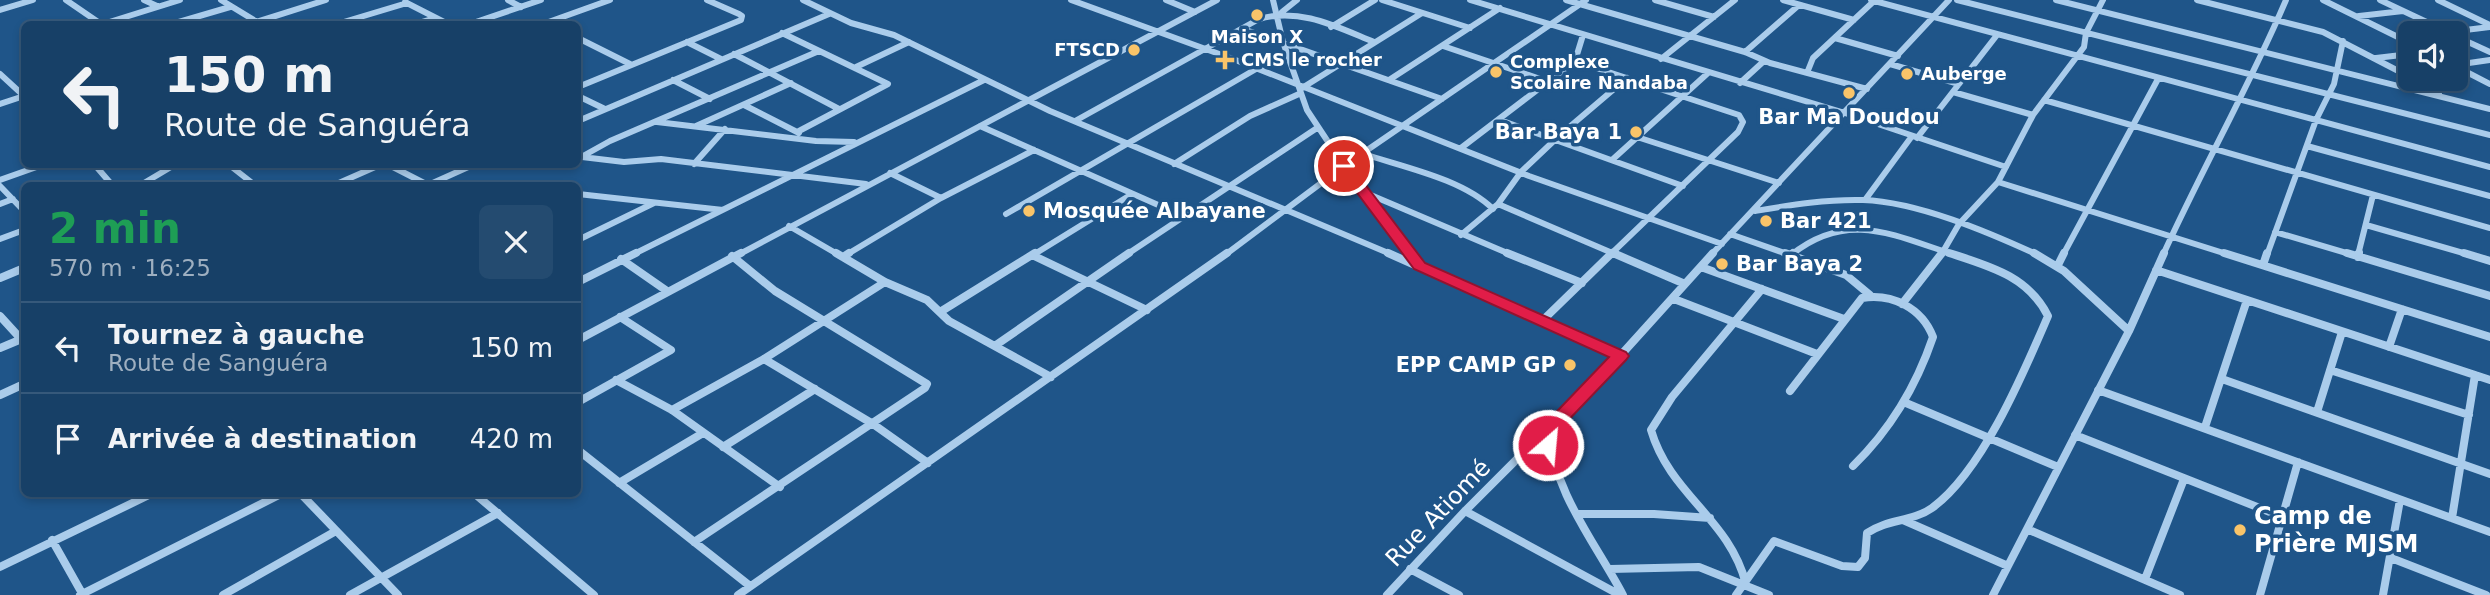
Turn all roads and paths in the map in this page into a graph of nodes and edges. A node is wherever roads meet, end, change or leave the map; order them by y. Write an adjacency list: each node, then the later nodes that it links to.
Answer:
1 (33, 0): 42 (street)
2 (66, 0): 55 (street)
3 (144, 0): 38 (street)
4 (180, 0): 38 (street)
5 (221, 0): 39 (street)
6 (324, 0): 59 (street)
7 (508, 0): 40 (street)
8 (541, 0): 40 (street)
9 (610, 0): 64 (street)
10 (710, 0): 82 (street)
11 (803, 0): 48 (street)
12 (1071, 0): 72 (street)
13 (1166, 0): 45 (street)
14 (1217, 0): 45 (street)
15 (1273, 0): 46 (street)
16 (1297, 0): 46 (street)
17 (1375, 0): 68 (street)
18 (1382, 0): 47 (street)
19 (1470, 0): 41 (street)
20 (1566, 0): 36 (street)
21 (1656, 0): 49 (street)
22 (1735, 0): 49 (street)
23 (1783, 0): 37 (street)
24 (1873, 0): 50 (street); 53 (street)
25 (1949, 0): 50 (street, Rue Atiomé)
26 (1957, 0): 74 (street)
27 (2056, 0): 43 (street)
28 (2103, 0): 43 (street)
29 (2197, 0): 34 (street)
30 (2286, 0): 54 (street)
31 (2323, 0): 51 (street)
32 (2380, 0): 44 (street)
33 (2438, 0): 67 (street)
34 (2208, 1): 54 (street)
35 (404, 2): 52 (street); 60 (street)
36 (1583, 2): 66 (street); 77 (street)
37 (1799, 5): 53 (street); 90 (street)
38 (158, 7): 56 (street)
39 (230, 7): 57 (street); 58 (street)
40 (521, 7): 63 (street)
41 (1500, 8): 66 (street); 69 (street)
42 (0, 10)
43 (2096, 10): 74 (street); 91 (street)
44 (2404, 11): 51 (street); 65 (street)
45 (1195, 12): 72 (street)
46 (1279, 13): 68 (street); 70 (street); 84 (street)
47 (1422, 13): 69 (street); 85 (street)
48 (829, 14): 73 (street); 83 (street)
49 (1714, 17): 77 (street)
50 (1935, 17): 76 (street); 95 (street, Rue Atiomé)
51 (2357, 17): 78 (street)
52 (435, 18): 61 (street); 62 (street)
53 (1854, 20): 79 (street)
54 (2278, 20): 81 (street); 91 (street)
55 (98, 21)
56 (112, 21)
57 (182, 21)
58 (255, 21)
59 (260, 21)
60 (346, 21)
61 (425, 21)
62 (442, 21)
63 (479, 21)
64 (556, 21)
65 (2424, 21)
66 (1550, 23): 75 (street); 105 (street)
67 (2490, 26): 71 (street)
68 (1331, 27): 85 (street)
69 (1470, 28): 87 (street)
70 (1242, 29): 84 (street); 88 (street)
71 (2468, 30)
72 (1157, 31): 88 (street); 143 (street)
73 (782, 33): 89 (street); 93 (street)
74 (2086, 33): 96 (street); 115 (street)
75 (1583, 35): 99 (street); 101 (street)
76 (1997, 35): 96 (street); 126 (street)
77 (1689, 37): 90 (street); 99 (street)
78 (2398, 37)
79 (1835, 38): 95 (street); 114 (street)
80 (581, 39): 104 (street)
81 (2343, 41): 97 (street); 110 (street)
82 (687, 42): 98 (street); 104 (street)
83 (909, 42): 108 (street); 121 (street)
84 (1283, 42): 103 (street); 129 (street)
85 (1374, 42): 103 (street)
86 (2468, 42): 92 (street)
87 (1443, 46): 105 (street); 122 (street)
88 (1207, 50): 109 (street); 154 (street)
89 (819, 51): 108 (street); 112 (street)
90 (1745, 52): 102 (street)
91 (2264, 52): 110 (street); 115 (street)
92 (2490, 52)
93 (734, 54): 98 (street); 112 (street)
94 (2398, 55): 97 (street)
95 (1898, 56): 106 (street, Rue Atiomé)
96 (2078, 56): 119 (street); 142 (street)
97 (2376, 58): 111 (street)
98 (721, 59): 120 (street)
99 (1661, 59): 113 (street)
100 (2490, 60): 107 (street)
101 (1575, 61): 118 (street); 123 (street)
102 (1764, 61): 114 (street); 125 (street)
103 (1340, 63): 122 (street); 129 (street)
104 (630, 64): 128 (street)
105 (1494, 64): 123 (street); 140 (street)
106 (1890, 64): 126 (street); 130 (street, Rue Atiomé)
107 (2468, 64)
108 (856, 67): 148 (street)
109 (1256, 69): 129 (street); 169 (street)
110 (2336, 70): 134 (street); 138 (street)
111 (2398, 70)
112 (770, 72): 124 (street); 139 (street)
113 (1708, 73): 125 (street); 135 (street)
114 (1807, 73): 130 (street)
115 (2252, 73): 134 (street); 141 (street)
116 (2468, 73): 127 (street)
117 (2, 77): 132 (street)
118 (1627, 78): 135 (street); 166 (street)
119 (2158, 79): 141 (street); 156 (street)
120 (673, 80): 139 (street); 147 (street)
121 (984, 80): 143 (street); 168 (street)
122 (1389, 80): 140 (street)
123 (1549, 82): 152 (street)
124 (791, 83): 145 (street); 148 (street)
125 (1740, 83): 149 (street)
126 (1959, 84): 133 (street)
127 (2490, 84)
128 (581, 85)
129 (1299, 89): 159 (street); 160 (street); 179 (street)
130 (1867, 89): 149 (street, Rue Atiomé)
131 (2436, 91): 138 (street)
132 (21, 93)
133 (1953, 93): 150 (street); 165 (street)
134 (2328, 94): 153 (street); 163 (street)
135 (1683, 96): 164 (street); 177 (street)
136 (21, 97): 144 (street)
137 (581, 97): 147 (street)
138 (2449, 98): 146 (street)
139 (710, 99): 155 (street)
140 (1442, 99): 159 (street)
141 (2238, 99): 153 (street); 172 (street)
142 (2044, 100): 150 (street); 156 (street)
143 (1028, 101): 154 (street); 157 (street)
144 (0, 104)
145 (744, 105): 158 (street); 162 (street)
146 (2490, 108)
147 (605, 109): 151 (street)
148 (839, 109): 162 (street)
149 (1845, 113): 165 (street); 203 (street, Rue Atiomé)
150 (2034, 115): 181 (street)
151 (581, 120)
152 (1500, 120): 166 (street); 171 (street)
153 (2316, 120): 170 (street); 182 (street)
154 (1074, 121): 169 (street)
155 (657, 122): 158 (street); 178 (street)
156 (2132, 125): 172 (street); 223 (street)
157 (981, 126): 173 (street); 192 (street)
158 (696, 127): 161 (street)
159 (1404, 127): 171 (street); 174 (street)
160 (1317, 128): 180 (street); 206 (street)
161 (725, 130): 162 (street); 178 (street)
162 (799, 134): 167 (street)
163 (2490, 135)
164 (1637, 137): 176 (street); 177 (street)
165 (1914, 137): 181 (street); 215 (street)
166 (1555, 139): 176 (street); 191 (street)
167 (816, 141): 168 (street); 175 (street)
168 (856, 142): 175 (street)
169 (1126, 143): 179 (street); 190 (street)
170 (2307, 146): 193 (street); 212 (street)
171 (1461, 148): 191 (street)
172 (2216, 149): 193 (street); 235 (street)
173 (1034, 150): 190 (street); 213 (street)
174 (1364, 154): 180 (street); 218 (street)
175 (823, 158): 194 (street)
176 (1612, 160): 207 (street)
177 (1707, 161): 203 (street); 207 (street)
178 (694, 164): 194 (street)
179 (1174, 164): 206 (street)
180 (1344, 166): 208 (street); 221 (street)
181 (2006, 167): 202 (street)
182 (2490, 167)
183 (34, 168): 195 (street)
184 (97, 168): 196 (street)
185 (169, 168): 197 (street)
186 (233, 168): 198 (street)
187 (375, 168): 199 (street)
188 (392, 168): 200 (street)
189 (466, 168): 201 (street)
190 (1080, 170): 210 (street); 224 (street)
191 (1521, 172): 218 (street); 226 (street)
192 (890, 173): 204 (street); 213 (street)
193 (2297, 173): 211 (street); 232 (street)
194 (790, 176): 204 (street); 220 (street)
195 (0, 180)
196 (110, 182)
197 (146, 182)
198 (251, 182)
199 (341, 182)
200 (421, 182)
201 (434, 182)
202 (1998, 182): 223 (street); 227 (street)
203 (1779, 183): 222 (street, Rue Atiomé)
204 (869, 184): 229 (street)
205 (0, 186): 214 (street)
206 (1228, 186): 221 (street); 225 (street)
207 (1683, 186): 226 (street)
208 (1365, 192): 234 (street); 249 (street)
209 (581, 194): 216 (street)
210 (1132, 194): 225 (street); 241 (street)
211 (2373, 195): 228 (street); 230 (street)
212 (2490, 196)
213 (941, 198): 244 (street)
214 (13, 199): 217 (street); 219 (street)
215 (1865, 200): 222 (street); 227 (street)
216 (654, 203): 220 (street); 237 (street)
217 (0, 204)
218 (1496, 207): 234 (street); 240 (street)
219 (21, 208)
220 (723, 210): 246 (street)
221 (1283, 211): 249 (street); 268 (street)
222 (1754, 211): 233 (street, Rue Atiomé)
223 (2087, 211): 235 (street); 251 (street)
224 (1006, 214)
225 (1183, 216): 256 (street)
226 (1650, 218): 238 (street); 240 (street)
227 (1958, 224): 239 (street); 251 (street)
228 (2366, 225): 245 (street); 247 (street)
229 (789, 226): 243 (street); 244 (street)
230 (2490, 228)
231 (21, 231): 236 (street)
232 (2275, 232): 245 (street); 248 (street)
233 (1730, 234): 238 (street, Rue Atiomé); 242 (street)
234 (1461, 235): 258 (street)
235 (2171, 236): 248 (street); 253 (street)
236 (0, 239)
237 (581, 239)
238 (1722, 244): 250 (street, Rue Atiomé)
239 (1942, 251): 242 (street); 266 (street); 309 (street)
240 (1614, 254): 258 (street); 259 (street)
241 (1032, 255): 256 (street); 269 (street)
242 (1791, 255): 262 (street)
243 (732, 256): 261 (street); 274 (street)
244 (843, 257): 257 (street)
245 (2358, 257): 263 (street)
246 (621, 259): 255 (street); 261 (street)
247 (2490, 261)
248 (2263, 265): 267 (street)
249 (1420, 266): 273 (street)
250 (1700, 267): 259 (street, Rue Atiomé); 260 (street)
251 (2057, 267): 276 (street)
252 (21, 269): 254 (street)
253 (2156, 270): 265 (street); 276 (street)
254 (0, 278)
255 (581, 280)
256 (1088, 281): 268 (street); 282 (street)
257 (885, 282): 269 (street); 274 (street)
258 (1582, 283): 273 (street)
259 (1685, 284): 264 (street, Rue Atiomé)
260 (1762, 289): 272 (street); 275 (street)
261 (667, 291): 271 (street)
262 (1870, 295): 266 (street); 272 (street)
263 (2490, 296)
264 (1674, 299): 275 (street); 286 (street, Rue Atiomé)
265 (2248, 300): 277 (street); 291 (street)
266 (1902, 304): 300 (street)
267 (2402, 309): 279 (street); 283 (street)
268 (1147, 310): 290 (street)
269 (940, 312): 282 (street)
270 (0, 316): 278 (street)
271 (620, 317): 280 (street); 292 (street)
272 (1844, 319): 285 (street)
273 (1542, 321): 286 (street)
274 (825, 322): 287 (street); 304 (street)
275 (1734, 323): 285 (street); 330 (street)
276 (2129, 331): 296 (street)
277 (2342, 332): 283 (street); 288 (street)
278 (21, 337)
279 (2490, 337)
280 (581, 338)
281 (21, 340): 284 (street)
282 (996, 345): 290 (street)
283 (2389, 347): 289 (street)
284 (0, 348)
285 (1817, 354): 297 (street)
286 (1620, 356): 306 (street, Rue Atiomé)
287 (764, 359): 295 (street); 301 (street)
288 (2330, 370): 302 (street); 303 (street)
289 (2475, 375): 293 (street); 303 (street)
290 (1051, 377): 313 (street)
291 (2222, 379): 302 (street); 305 (street)
292 (616, 380): 299 (street); 301 (street)
293 (2490, 380)
294 (21, 385): 298 (street)
295 (815, 389): 304 (street); 310 (street)
296 (2098, 390): 305 (street); 308 (street)
297 (1790, 391)
298 (0, 395)
299 (581, 400)
300 (1906, 403): 309 (street); 315 (street)
301 (672, 410): 307 (street)
302 (2317, 412): 314 (street)
303 (2469, 415): 314 (street)
304 (873, 424): 313 (street); 320 (street)
305 (2205, 427): 312 (street)
306 (1549, 429): 326 (street, Rue Atiomé); 328 (street)
307 (703, 433): 310 (street); 319 (street)
308 (2075, 435): 316 (street); 318 (street)
309 (1987, 438): 316 (street); 332 (street)
310 (723, 447): 320 (street)
311 (581, 452): 319 (street)
312 (2298, 462): 325 (street); 329 (street)
313 (928, 463): 346 (street)
314 (2461, 464): 317 (street); 331 (street)
315 (1853, 467)
316 (2058, 467): 333 (street)
317 (2490, 474)
318 (2184, 479): 329 (street); 344 (street)
319 (619, 483): 337 (street)
320 (780, 487): 337 (street)
321 (144, 497): 336 (street)
322 (275, 497): 347 (street)
323 (304, 497): 334 (street)
324 (479, 497): 327 (street)
325 (2400, 500): 331 (street); 338 (street)
326 (1465, 512): 341 (street, Rue Atiomé); 355 (street)
327 (498, 513): 343 (street); 351 (street)
328 (1578, 514): 330 (street); 342 (street)
329 (2280, 516): 360 (street)
330 (1712, 518): 345 (street)
331 (2452, 518): 335 (street)
332 (1903, 520): 339 (street); 345 (street)
333 (2027, 529): 339 (street); 344 (street)
334 (336, 531): 343 (street); 348 (street)
335 (2490, 532)
336 (52, 540): 340 (street); 347 (street)
337 (694, 542): 346 (street)
338 (2391, 558): 361 (street); 362 (street)
339 (2008, 566): 358 (street)
340 (0, 567)
341 (1410, 569): 353 (street, Rue Atiomé); 354 (street)
342 (1610, 569): 345 (street); 355 (street)
343 (381, 577): 349 (street); 350 (street)
344 (2146, 579): 359 (street)
345 (1746, 584): 356 (street); 357 (street)
346 (750, 586): 352 (street)
347 (82, 595)
348 (223, 595)
349 (350, 595)
350 (398, 595)
351 (594, 595)
352 (738, 595)
353 (1387, 595)
354 (1459, 595)
355 (1622, 595)
356 (1737, 595)
357 (1769, 595)
358 (1993, 595)
359 (2180, 595)
360 (2260, 595)
361 (2383, 595)
362 (2486, 595)

